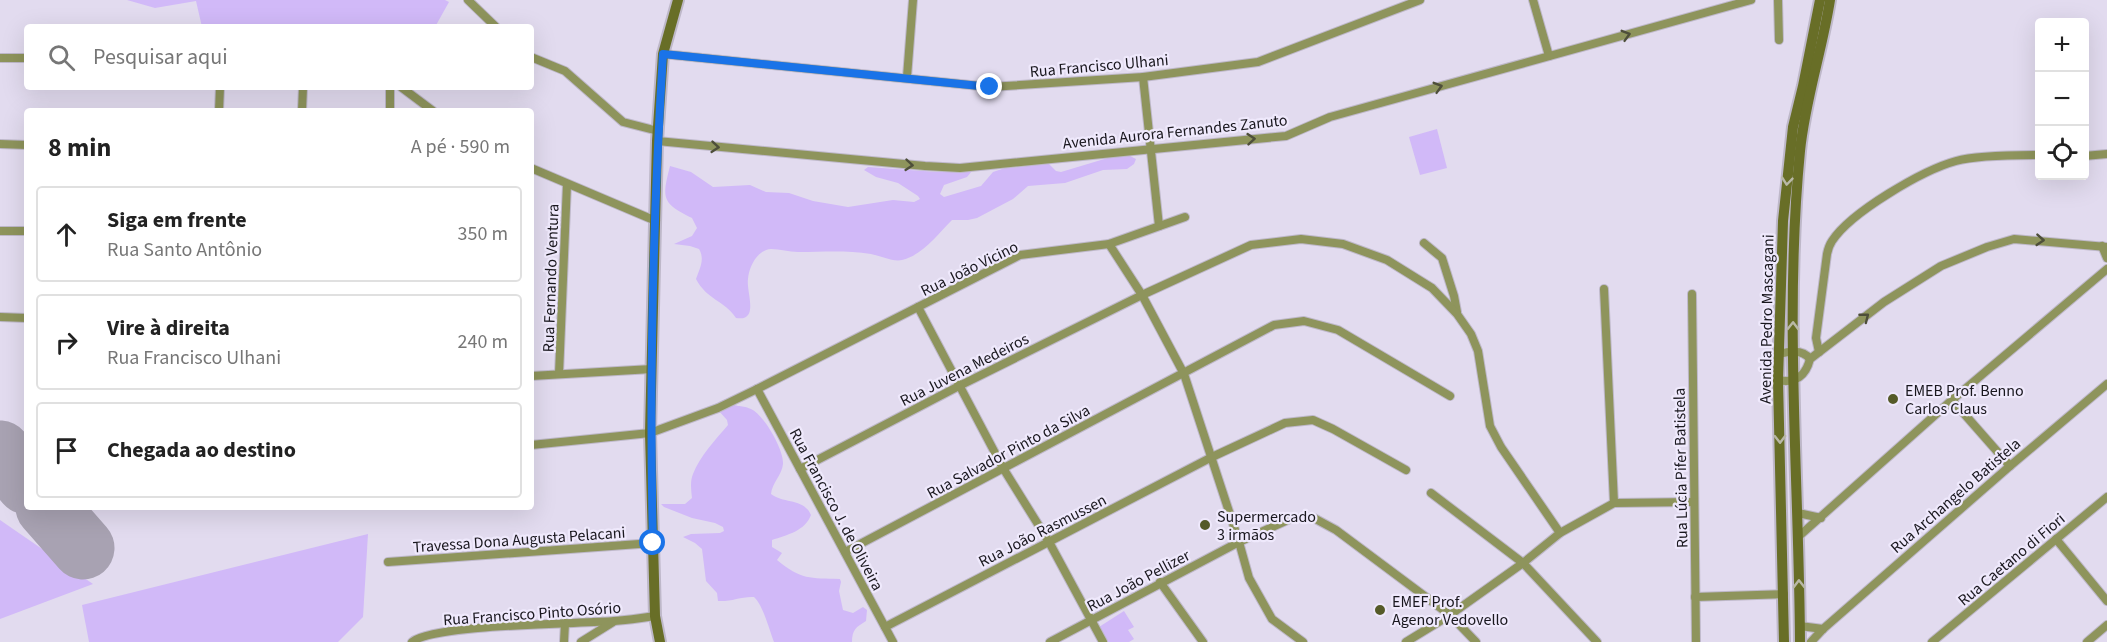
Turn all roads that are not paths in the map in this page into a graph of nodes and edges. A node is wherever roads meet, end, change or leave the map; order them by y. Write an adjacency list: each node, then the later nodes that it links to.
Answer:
1 (468, 0): 10 (street)
2 (678, 0): 12 (main road)
3 (913, 0): 17 (street)
4 (1420, 0): 18 (street, Rua Francisco Ulhani)
5 (1533, 0): 13 (street)
6 (1751, 0): 13 (street, Avenida Aurora Fernandes Zanuto, one-way to 6)
7 (1778, 0): 11 (street)
8 (1820, 0): 55 (main road, Avenida Pedro Mascagani, one-way to 55)
9 (1830, 0): 53 (main road, Avenida Pedro Mascagani, one-way to 9)
10 (493, 24)
11 (1779, 40)
12 (663, 54): 17 (street, Rua Francisco Ulhani); 27 (main road)
13 (1549, 56): 30 (street, Avenida Aurora Fernandes Zanuto, one-way to 13)
14 (0, 58): 15 (street)
15 (24, 58)
16 (534, 58): 27 (street, Avenida Aurora Fernandes Zanuto)
17 (907, 77): 18 (street, Rua Francisco Ulhani)
18 (1143, 77): 30 (street)
19 (220, 90): 23 (street)
20 (303, 90): 24 (street)
21 (390, 90): 25 (street)
22 (405, 90): 26 (street)
23 (219, 108)
24 (302, 108)
25 (390, 108)
26 (429, 108)
27 (658, 136): 30 (street, Avenida Aurora Fernandes Zanuto, one-way to 30); 37 (main road)
28 (0, 144): 29 (street)
29 (24, 144)
30 (1151, 148): 38 (street)
31 (2107, 154): 33 (street)
32 (2035, 155): 54 (street)
33 (2089, 156)
34 (534, 169): 35 (street)
35 (567, 184): 37 (street); 58 (street, Rua Fernando Ventura)
36 (1185, 218): 38 (street, Rua João Vicino)
37 (656, 221): 57 (main road)
38 (1159, 226): 42 (street, Rua João Vicino)
39 (0, 231): 40 (street)
40 (24, 231)
41 (1424, 243): 50 (street)
42 (1108, 244): 48 (street); 49 (street, Rua João Vicino)
43 (2104, 246): 44 (street); 54 (street, one-way to 43)
44 (2107, 258)
45 (2107, 269): 67 (street)
46 (1604, 289): 78 (street)
47 (1692, 294): 77 (street, Rua Lúcia Pifer Batistela)
48 (1142, 295): 50 (street, Rua Juvena Medeiros); 59 (street); 64 (street, Rua Juvena Medeiros)
49 (918, 307): 64 (street); 65 (street, Rua João Vicino)
50 (1457, 314): 81 (street)
51 (0, 317): 52 (street)
52 (24, 318)
53 (1793, 352): 55 (street); 56 (street); 62 (main road, Avenida Pedro Mascagani)
54 (1819, 352): 56 (street)
55 (1779, 354): 61 (main road, Avenida Pedro Mascagani)
56 (1810, 359): 62 (street)
57 (652, 369): 58 (street); 68 (main road)
58 (560, 374): 60 (street)
59 (1184, 374): 66 (street, Rua Salvador Pinto da Silva); 70 (street); 72 (street, Rua Salvador Pinto da Silva)
60 (534, 376)
61 (1778, 380): 62 (street); 91 (main road, Avenida Pedro Mascagani, one-way to 91)
62 (1794, 380): 79 (main road, Avenida Pedro Mascagani)
63 (2107, 384): 71 (street, Rua Archangelo Batistela)
64 (959, 386): 72 (street); 73 (street, Rua Juvena Medeiros)
65 (757, 389): 68 (street, Rua João Vicino); 73 (street, Rua Francisco J. de Oliveira)
66 (1450, 396)
67 (1952, 400): 71 (street); 80 (street)
68 (650, 433): 69 (street, Rua João Vicino); 86 (main road)
69 (534, 445)
70 (1212, 458): 74 (street, Rua João Rasmussen); 84 (street, Rua João Rasmussen); 85 (street)
71 (2010, 466): 102 (street, Rua Archangelo Batistela)
72 (1003, 468): 84 (street); 87 (street, Rua Salvador Pinto da Silva)
73 (800, 470): 87 (street, Rua Francisco J. de Oliveira)
74 (1406, 470)
75 (1431, 493): 89 (street)
76 (2107, 497): 83 (street, Rua Caetano di Fiori)
77 (1694, 502): 78 (street); 92 (street, Rua Lúcia Pifer Batistela)
78 (1614, 503): 81 (street)
79 (1798, 513): 80 (street); 82 (main road, Avenida Pedro Mascagani)
80 (1821, 518): 82 (street)
81 (1560, 533): 89 (street)
82 (1798, 537): 100 (main road, Avenida Pedro Mascagani, one-way to 82)
83 (2056, 539): 93 (street); 119 (street, Rua Caetano di Fiori)
84 (1049, 542): 97 (street); 101 (street, Rua João Rasmussen)
85 (1239, 542): 90 (street, Rua João Pellizer); 94 (street, Rua João Pellizer); 111 (street)
86 (653, 543): 88 (street, Travessa Dona Augusta Pelacani); 95 (main road)
87 (845, 552): 101 (street, Rua Francisco J. de Oliveira)
88 (388, 562)
89 (1523, 563): 94 (street); 114 (street)
90 (1160, 582): 97 (street, Rua João Pellizer); 110 (street)
91 (1784, 594): 92 (street); 116 (main road, Avenida Pedro Mascagani)
92 (1695, 597): 115 (street, Rua Lúcia Pifer Batistela)
93 (2107, 601)
94 (1450, 615): 112 (street); 113 (street, Rua João Pellizer)
95 (655, 616): 96 (street, Rua Francisco Pinto Osório); 106 (main road)
96 (615, 621): 98 (street, Rua Francisco Pinto Osório); 105 (street)
97 (1090, 621): 108 (street, Rua João Pellizer); 109 (street)
98 (565, 623): 103 (street, Rua Francisco Pinto Osório); 104 (street)
99 (2107, 625): 120 (street)
100 (1800, 626): 102 (street); 117 (main road, Avenida Pedro Mascagani)
101 (885, 627): 107 (street, Rua Francisco J. de Oliveira)
102 (1823, 629): 118 (street, Rua Archangelo Batistela)
103 (412, 642)
104 (564, 642)
105 (581, 642)
106 (660, 642)
107 (893, 642)
108 (1050, 642)
109 (1103, 642)
110 (1203, 642)
111 (1303, 642)
112 (1406, 642)
113 (1476, 642)
114 (1597, 642)
115 (1696, 642)
116 (1784, 642)
117 (1800, 642)
118 (1811, 642)
119 (1932, 642)
120 (2087, 642)

